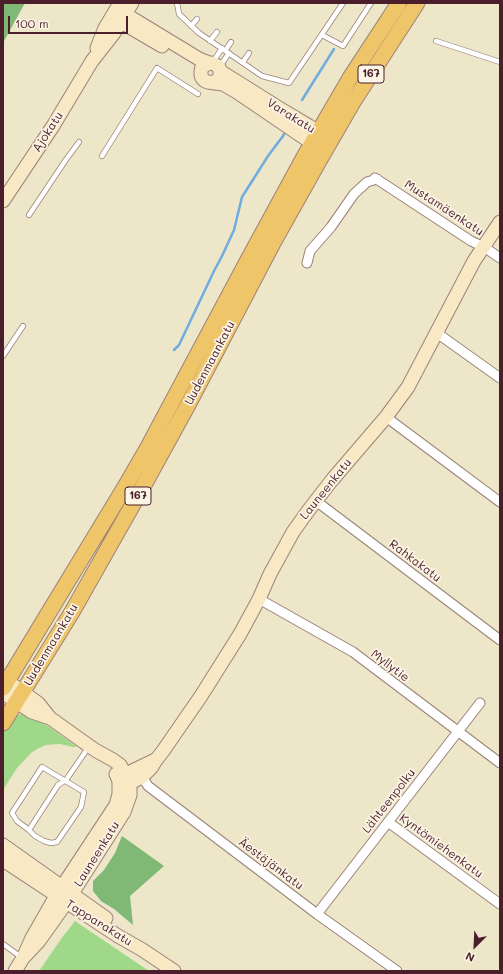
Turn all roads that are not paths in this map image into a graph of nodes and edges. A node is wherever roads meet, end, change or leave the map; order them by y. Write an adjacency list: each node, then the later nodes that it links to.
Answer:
1 (177, 3): 8 (lane)
2 (343, 3): 10 (lane)
3 (371, 3): 10 (lane)
4 (399, 3): 20 (main road, Uudenmaankatu / 167)
5 (417, 3): 22 (main road, Uudenmaankatu / 167)
6 (121, 12): 18 (street, Varakatu); 18 (street); 24 (street, Ajokatu)
7 (197, 19): 8 (lane)
8 (191, 26): 11 (lane)
9 (217, 32): 11 (lane)
10 (322, 35): 16 (lane)
11 (210, 41): 14 (lane)
12 (436, 41): 17 (lane)
13 (231, 42): 14 (lane)
14 (225, 51): 16 (lane); 18 (lane); 18 (lane)
15 (249, 53): 16 (lane)
16 (243, 62)
17 (500, 62)
18 (215, 69): 20 (street, Varakatu)
19 (198, 94): 23 (lane)
20 (310, 135): 22 (street, Varakatu); 39 (main road, Uudenmaankatu / 167)
21 (79, 142): 25 (lane)
22 (327, 146): 40 (main road, Uudenmaankatu / 167)
23 (102, 156)
24 (3, 201)
25 (29, 215)
26 (500, 222): 27 (street, Launeenkatu)
27 (484, 247): 28 (street, Mustamäenkatu); 29 (street, Mustamäenkatu); 31 (street, Launeenkatu)
28 (500, 258)
29 (307, 263)
30 (23, 326): 32 (lane)
31 (437, 333): 33 (street); 34 (street, Launeenkatu)
32 (3, 356)
33 (500, 378)
34 (386, 417): 35 (street, Launeenkatu); 36 (street)
35 (316, 501): 37 (street, Launeenkatu); 38 (street, Rahkakatu)
36 (500, 502)
37 (259, 598): 43 (street, Myllytie); 46 (street, Launeenkatu)
38 (500, 640)
39 (4, 685): 40 (street)
40 (20, 697): 42 (main road, Uudenmaankatu / 167); 44 (street)
41 (480, 703): 43 (street, Lähteenpolku)
42 (3, 723)
43 (458, 732): 45 (street, Myllytie); 48 (street, Lähteenpolku)
44 (92, 748): 46 (street); 47 (lane)
45 (500, 763)
46 (131, 777): 52 (street, Launeenkatu); 54 (street, Äestäjänkatu)
47 (66, 780): 49 (lane); 49 (lane); 49 (lane)
48 (388, 822): 53 (street, Kyntömiehenkatu); 54 (street, Lähteenpolku)
49 (29, 830)
50 (3, 845): 52 (street)
51 (3, 860): 52 (street)
52 (64, 895): 56 (street, Launeenkatu); 58 (street, Tapparakatu)
53 (500, 904)
54 (317, 914): 59 (street, Äestäjänkatu)
55 (3, 944): 56 (lane)
56 (23, 958): 57 (street, Launeenkatu)
57 (15, 971)
58 (174, 971)
59 (397, 971)

